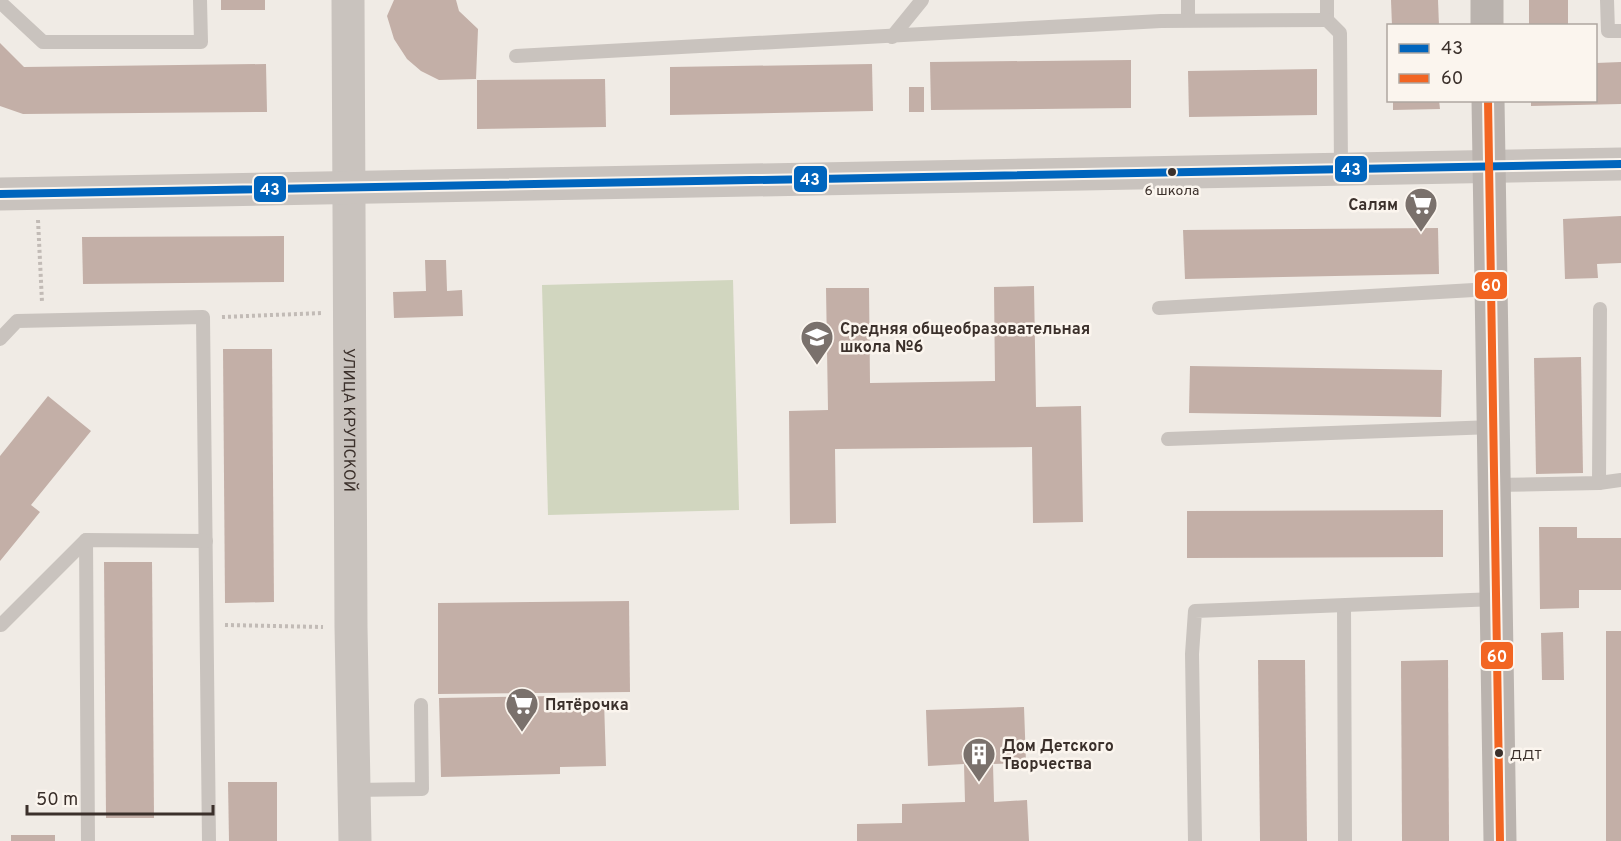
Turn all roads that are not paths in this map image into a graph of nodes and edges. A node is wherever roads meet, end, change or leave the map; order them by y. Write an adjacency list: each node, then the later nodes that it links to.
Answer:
1 (200, 0): 8 (lane)
2 (348, 0): 19 (street, УЛИЦА КРУПСКОЙ)
3 (922, 0): 13 (lane)
4 (1188, 0): 9 (lane)
5 (1327, 0): 10 (lane)
6 (1487, 0): 11 (main road)
7 (1608, 0): 12 (lane)
8 (0, 3)
9 (1188, 20): 10 (lane); 13 (lane)
10 (1327, 20): 18 (lane)
11 (1487, 24)
12 (1621, 31)
13 (892, 37): 14 (lane)
14 (516, 56)
15 (1488, 102): 17 (main road)
16 (1621, 164): 17 (street)
17 (1489, 166): 18 (street); 21 (main road)
18 (1341, 169): 19 (street)
19 (350, 187): 20 (street); 36 (street, УЛИЦА КРУПСКОЙ)
20 (0, 194)
21 (1491, 289): 22 (lane); 25 (main road)
22 (1159, 308)
23 (1600, 309): 28 (lane)
24 (0, 339): 31 (lane)
25 (1493, 427): 26 (lane); 29 (main road)
26 (1168, 440)
27 (1621, 480): 28 (lane)
28 (1599, 483): 29 (lane)
29 (1494, 485): 32 (main road)
30 (86, 540): 31 (lane); 34 (lane); 37 (lane)
31 (206, 541): 38 (lane)
32 (1496, 599): 33 (lane); 42 (main road)
33 (1344, 606): 40 (lane); 41 (lane)
34 (0, 624)
35 (421, 705): 36 (lane)
36 (354, 790): 39 (street, УЛИЦА КРУПСКОЙ)
37 (88, 841)
38 (209, 841)
39 (355, 841)
40 (1195, 841)
41 (1345, 841)
42 (1500, 841)

